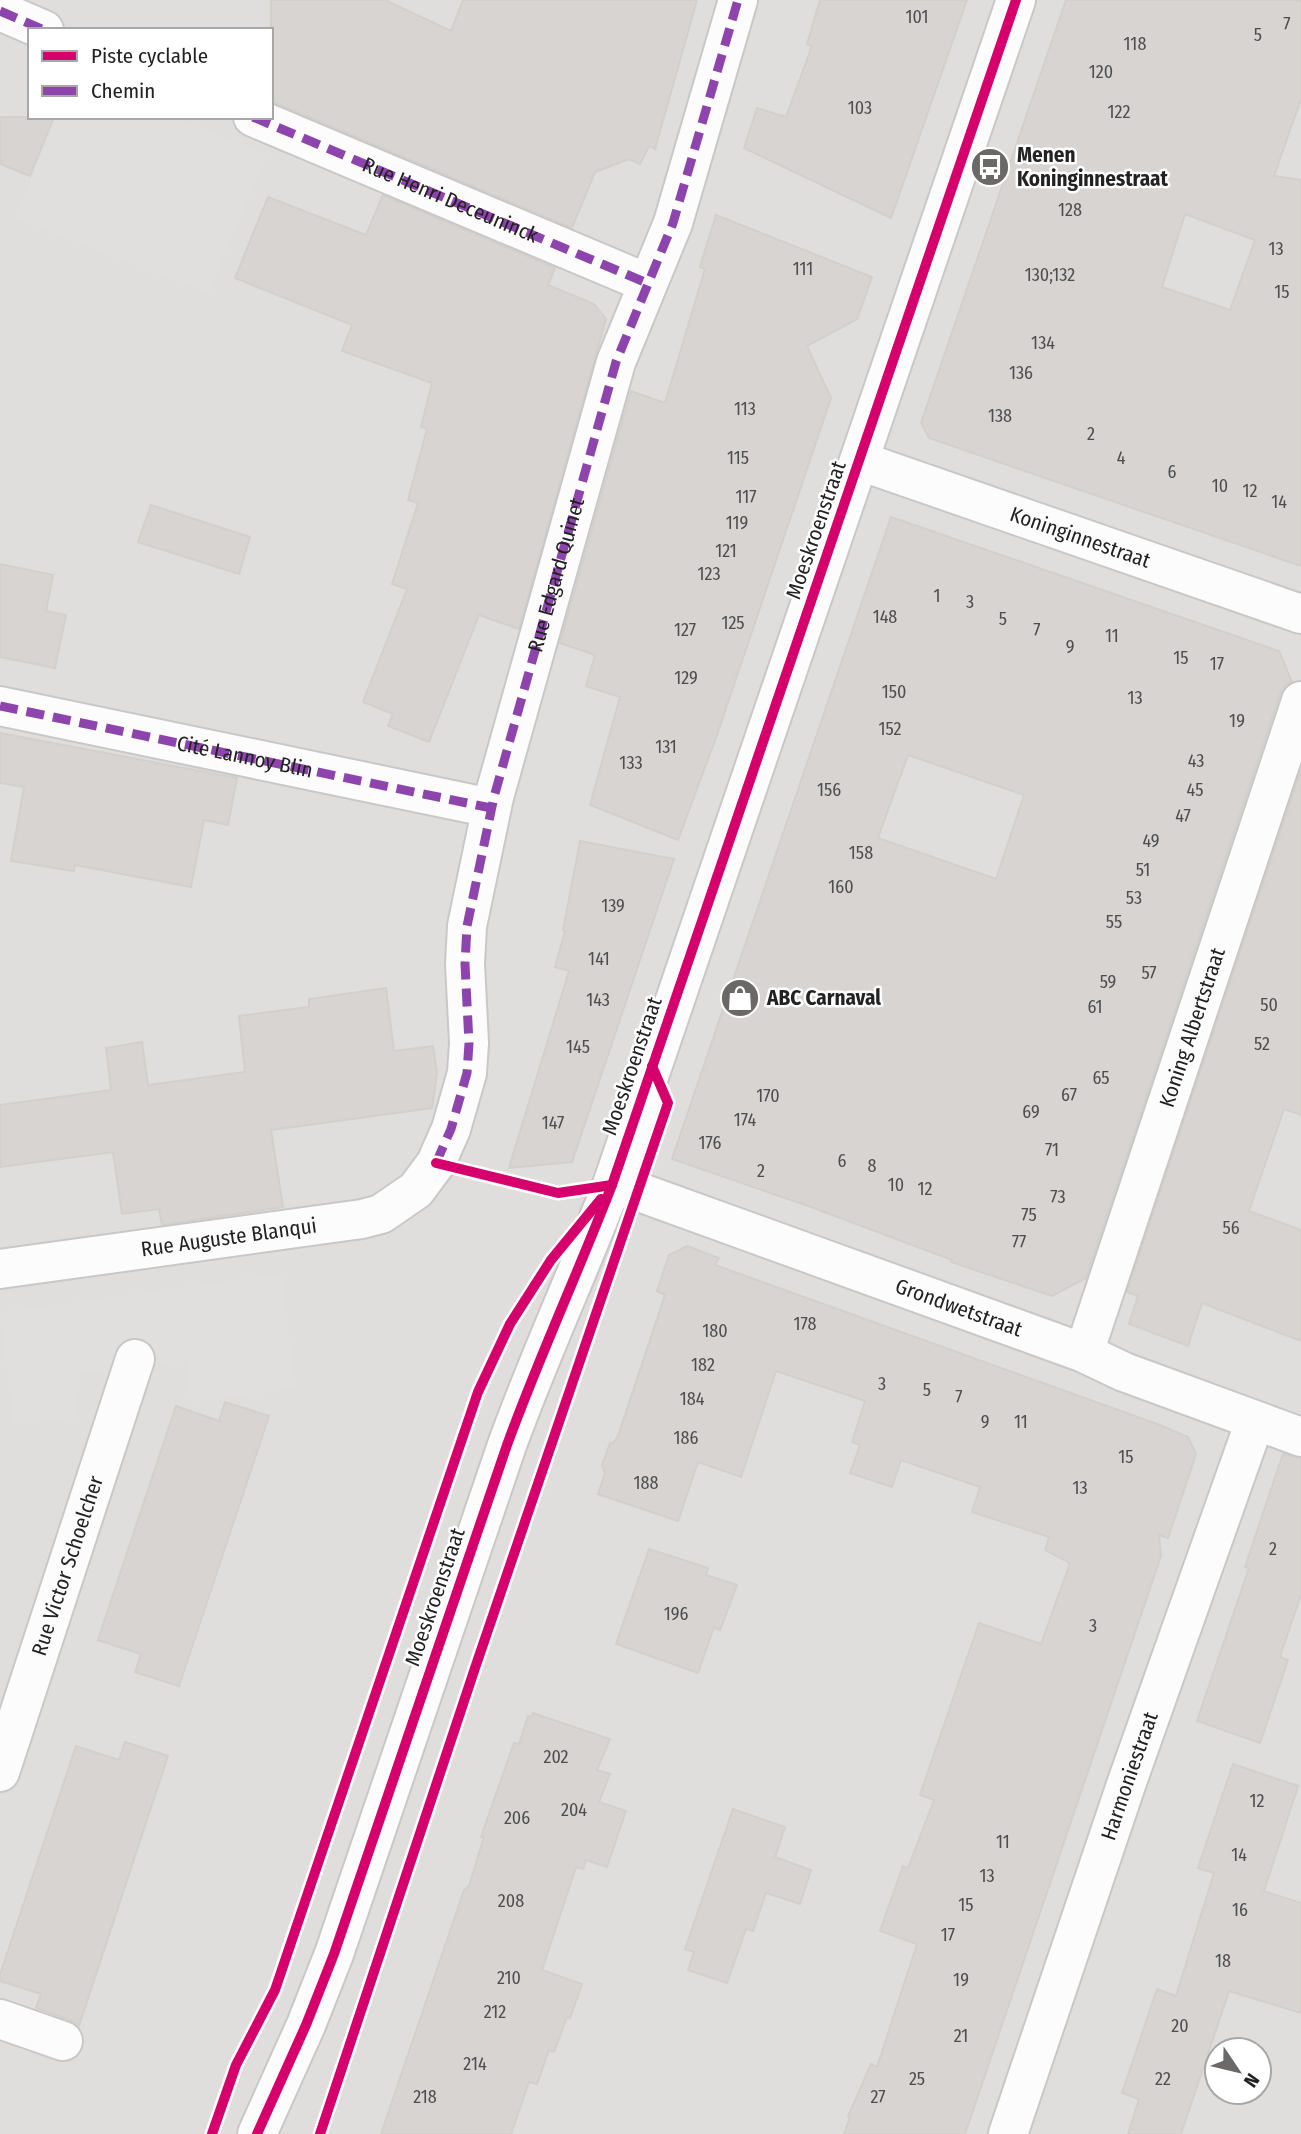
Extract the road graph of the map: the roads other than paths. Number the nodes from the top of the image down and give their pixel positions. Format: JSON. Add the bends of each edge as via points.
{"nodes":[{"id":1,"x":738,"y":0,"type":"edge"},
{"id":2,"x":1016,"y":0,"type":"edge"},
{"id":3,"x":0,"y":11,"type":"edge"},
{"id":4,"x":39,"y":28,"type":"edge"},
{"id":5,"x":258,"y":119,"type":"edge"},
{"id":6,"x":647,"y":283,"type":"junction"},
{"id":7,"x":860,"y":461,"type":"junction"},
{"id":8,"x":1301,"y":614,"type":"edge"},
{"id":9,"x":1301,"y":701,"type":"edge"},
{"id":10,"x":0,"y":706,"type":"edge"},
{"id":11,"x":491,"y":808,"type":"junction"},
{"id":12,"x":436,"y":1163,"type":"joint"},
{"id":13,"x":611,"y":1185,"type":"junction"},
{"id":14,"x":0,"y":1269,"type":"edge"},
{"id":15,"x":1084,"y":1353,"type":"junction"},
{"id":16,"x":135,"y":1359,"type":"dead end"},
{"id":17,"x":1255,"y":1421,"type":"junction"},
{"id":18,"x":1301,"y":1437,"type":"edge"},
{"id":19,"x":0,"y":1772,"type":"edge"},
{"id":20,"x":0,"y":2019,"type":"edge"},
{"id":21,"x":63,"y":2041,"type":"dead end"},
{"id":22,"x":257,"y":2134,"type":"edge"},
{"id":23,"x":1008,"y":2134,"type":"edge"}],
"edges":[{"from":1,"to":6,"type":"street","name":"Rue Edgard Quinet","via":[[673,223]]},
{"from":2,"to":7,"type":"street","name":"Moeskroenstraat"},
{"from":3,"to":4,"type":"street"},
{"from":5,"to":6,"type":"street","name":"Rue Henri Deceuninck"},
{"from":6,"to":11,"type":"street","name":"Rue Edgard Quinet","via":[[616,362]]},
{"from":7,"to":8,"type":"street","name":"Koninginnestraat"},
{"from":7,"to":13,"type":"street","name":"Moeskroenstraat"},
{"from":9,"to":15,"type":"street","name":"Koning Albertstraat"},
{"from":10,"to":11,"type":"street","name":"Cité Lannoy Blin"},
{"from":11,"to":12,"type":"street","name":"Rue Edgard Quinet","via":[[467,926],[467,1073]]},
{"from":12,"to":14,"type":"street","name":"Rue Auguste Blanqui","via":[[399,1204],[362,1219]]},
{"from":13,"to":15,"type":"street","name":"Grondwetstraat"},
{"from":13,"to":22,"type":"street","name":"Moeskroenstraat","via":[[507,1445],[330,1966]]},
{"from":15,"to":17,"type":"street","name":"Grondwetstraat"},
{"from":16,"to":19,"type":"street","name":"Rue Victor Schoelcher"},
{"from":17,"to":18,"type":"street","name":"Grondwetstraat"},
{"from":17,"to":23,"type":"street","name":"Harmoniestraat"},
{"from":20,"to":21,"type":"street"}]}
